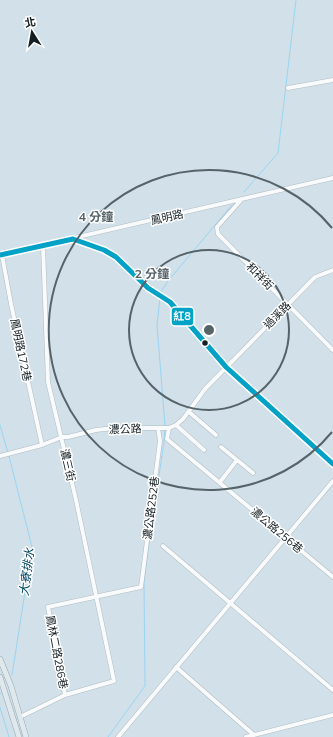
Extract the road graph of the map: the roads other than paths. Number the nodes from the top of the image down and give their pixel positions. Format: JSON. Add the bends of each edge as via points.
{"nodes":[{"id":1,"x":333,"y":80,"type":"edge"},
{"id":2,"x":288,"y":88,"type":"dead end"},
{"id":3,"x":333,"y":178,"type":"edge"},
{"id":4,"x":242,"y":199,"type":"junction"},
{"id":5,"x":73,"y":239,"type":"junction"},
{"id":6,"x":43,"y":246,"type":"junction"},
{"id":7,"x":1,"y":255,"type":"edge"},
{"id":8,"x":333,"y":270,"type":"edge"},
{"id":9,"x":288,"y":304,"type":"junction"},
{"id":10,"x":333,"y":350,"type":"edge"},
{"id":11,"x":226,"y":367,"type":"junction"},
{"id":12,"x":189,"y":412,"type":"junction"},
{"id":13,"x":176,"y":425,"type":"junction"},
{"id":14,"x":164,"y":428,"type":"junction"},
{"id":15,"x":216,"y":436,"type":"dead end"},
{"id":16,"x":62,"y":437,"type":"junction"},
{"id":17,"x":42,"y":445,"type":"junction"},
{"id":18,"x":220,"y":447,"type":"dead end"},
{"id":19,"x":204,"y":450,"type":"dead end"},
{"id":20,"x":2,"y":456,"type":"edge"},
{"id":21,"x":237,"y":460,"type":"junction"},
{"id":22,"x":333,"y":464,"type":"edge"},
{"id":23,"x":253,"y":473,"type":"dead end"},
{"id":24,"x":333,"y":481,"type":"edge"},
{"id":25,"x":220,"y":482,"type":"junction"},
{"id":26,"x":286,"y":537,"type":"junction"},
{"id":27,"x":163,"y":546,"type":"dead end"},
{"id":28,"x":333,"y":577,"type":"edge"},
{"id":29,"x":97,"y":596,"type":"junction"},
{"id":30,"x":230,"y":602,"type":"junction"},
{"id":31,"x":0,"y":659,"type":"edge"},
{"id":32,"x":176,"y":666,"type":"junction"},
{"id":33,"x":0,"y":676,"type":"edge"},
{"id":34,"x":333,"y":690,"type":"edge"},
{"id":35,"x":65,"y":695,"type":"junction"},
{"id":36,"x":332,"y":715,"type":"edge"},
{"id":37,"x":20,"y":718,"type":"junction"},
{"id":38,"x":333,"y":721,"type":"edge"},
{"id":39,"x":254,"y":735,"type":"junction"},
{"id":40,"x":19,"y":737,"type":"edge"},
{"id":41,"x":26,"y":737,"type":"edge"},
{"id":42,"x":118,"y":737,"type":"edge"},
{"id":43,"x":247,"y":737,"type":"edge"}],
"edges":[{"from":1,"to":2,"type":"street"},
{"from":3,"to":4,"type":"street","name":"鳳明路"},
{"from":4,"to":5,"type":"street","name":"鳳明路"},
{"from":4,"to":9,"type":"street","name":"和祥街","via":[[217,227],[217,231]]},
{"from":5,"to":6,"type":"street","name":"鳳明路"},
{"from":5,"to":11,"type":"street","via":[[116,257],[143,284],[170,302]]},
{"from":6,"to":7,"type":"street","name":"鳳明路"},
{"from":6,"to":16,"type":"street","name":"濃三街","via":[[48,382]]},
{"from":7,"to":17,"type":"street","name":"鳳明路172巷"},
{"from":8,"to":9,"type":"street","name":"過溪路","via":[[315,278]]},
{"from":9,"to":10,"type":"street","name":"和祥街"},
{"from":9,"to":11,"type":"street","name":"過溪路"},
{"from":11,"to":12,"type":"street","name":"濃公路","via":[[205,388]]},
{"from":11,"to":22,"type":"street"},
{"from":12,"to":13,"type":"street","name":"濃公路"},
{"from":12,"to":15,"type":"street"},
{"from":13,"to":14,"type":"street","name":"濃公路"},
{"from":13,"to":19,"type":"street"},
{"from":14,"to":16,"type":"street","name":"濃公路","via":[[106,429]]},
{"from":14,"to":25,"type":"street","name":"濃公路256巷","via":[[167,439]]},
{"from":14,"to":29,"type":"street","name":"濃公路252巷","via":[[160,441],[141,587]]},
{"from":16,"to":17,"type":"street","name":"濃公路"},
{"from":16,"to":29,"type":"street","name":"濃三街"},
{"from":17,"to":20,"type":"street","name":"濃公路"},
{"from":18,"to":21,"type":"street"},
{"from":21,"to":23,"type":"street"},
{"from":21,"to":25,"type":"street"},
{"from":24,"to":26,"type":"street"},
{"from":25,"to":26,"type":"street","name":"濃公路256巷"},
{"from":26,"to":28,"type":"street","name":"濃公路256巷"},
{"from":26,"to":30,"type":"street"},
{"from":27,"to":30,"type":"street"},
{"from":29,"to":35,"type":"street","name":"濃三街","via":[[114,681]]},
{"from":29,"to":35,"type":"street","name":"鳳林二路286巷","via":[[48,607]]},
{"from":30,"to":32,"type":"street"},
{"from":30,"to":34,"type":"street"},
{"from":31,"to":37,"type":"main road"},
{"from":32,"to":39,"type":"street"},
{"from":32,"to":42,"type":"street"},
{"from":33,"to":40,"type":"main road"},
{"from":35,"to":37,"type":"street","name":"鳳林二路286巷"},
{"from":36,"to":38,"type":"street"},
{"from":36,"to":39,"type":"street"},
{"from":37,"to":41,"type":"main road"},
{"from":39,"to":43,"type":"street"}]}
